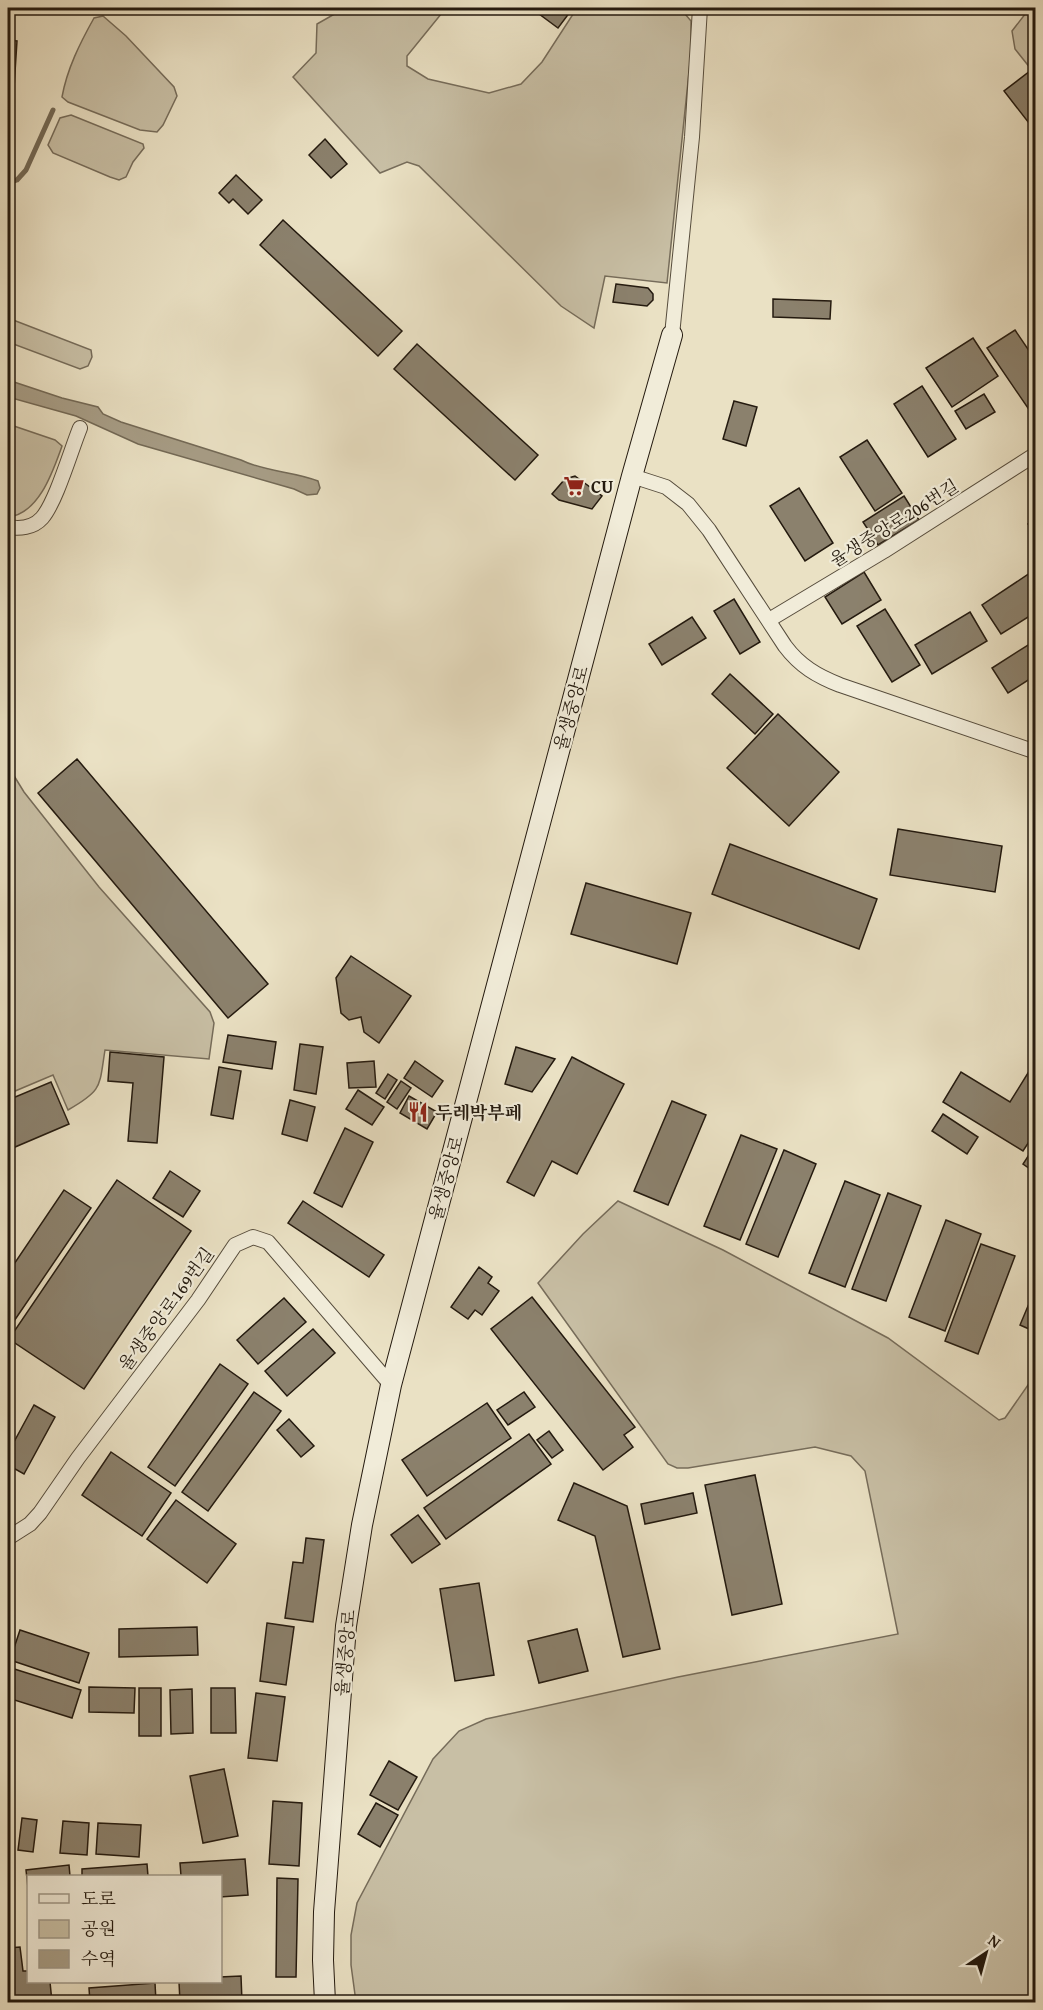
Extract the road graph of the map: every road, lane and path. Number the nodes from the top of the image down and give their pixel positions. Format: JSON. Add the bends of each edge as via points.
{"nodes":[{"id":1,"x":696,"y":9,"type":"edge"},
{"id":2,"x":672,"y":335,"type":"joint"},
{"id":3,"x":80,"y":428,"type":"dead end"},
{"id":4,"x":1035,"y":454,"type":"edge"},
{"id":5,"x":632,"y":476,"type":"junction"},
{"id":6,"x":8,"y":527,"type":"edge"},
{"id":7,"x":769,"y":620,"type":"junction"},
{"id":8,"x":1035,"y":754,"type":"edge"},
{"id":9,"x":391,"y":1385,"type":"junction"},
{"id":10,"x":8,"y":1538,"type":"edge"},
{"id":11,"x":325,"y":2002,"type":"edge"}],
"edges":[{"from":1,"to":2,"type":"street","via":[[692,137]]},
{"from":2,"to":5,"type":"street","name":"율생중앙로"},
{"from":3,"to":6,"type":"street","via":[[41,520],[22,529]]},
{"from":4,"to":7,"type":"street","name":"율생중앙로206번길"},
{"from":5,"to":7,"type":"street","via":[[666,487],[688,504]]},
{"from":5,"to":9,"type":"street","name":"율생중앙로"},
{"from":7,"to":8,"type":"street","via":[[794,658],[822,677]]},
{"from":9,"to":10,"type":"street","name":"율생중앙로169번길","via":[[268,1242],[253,1237],[235,1245],[40,1513]]},
{"from":9,"to":11,"type":"street","name":"율생중앙로","via":[[346,1626],[324,1912]]}]}
